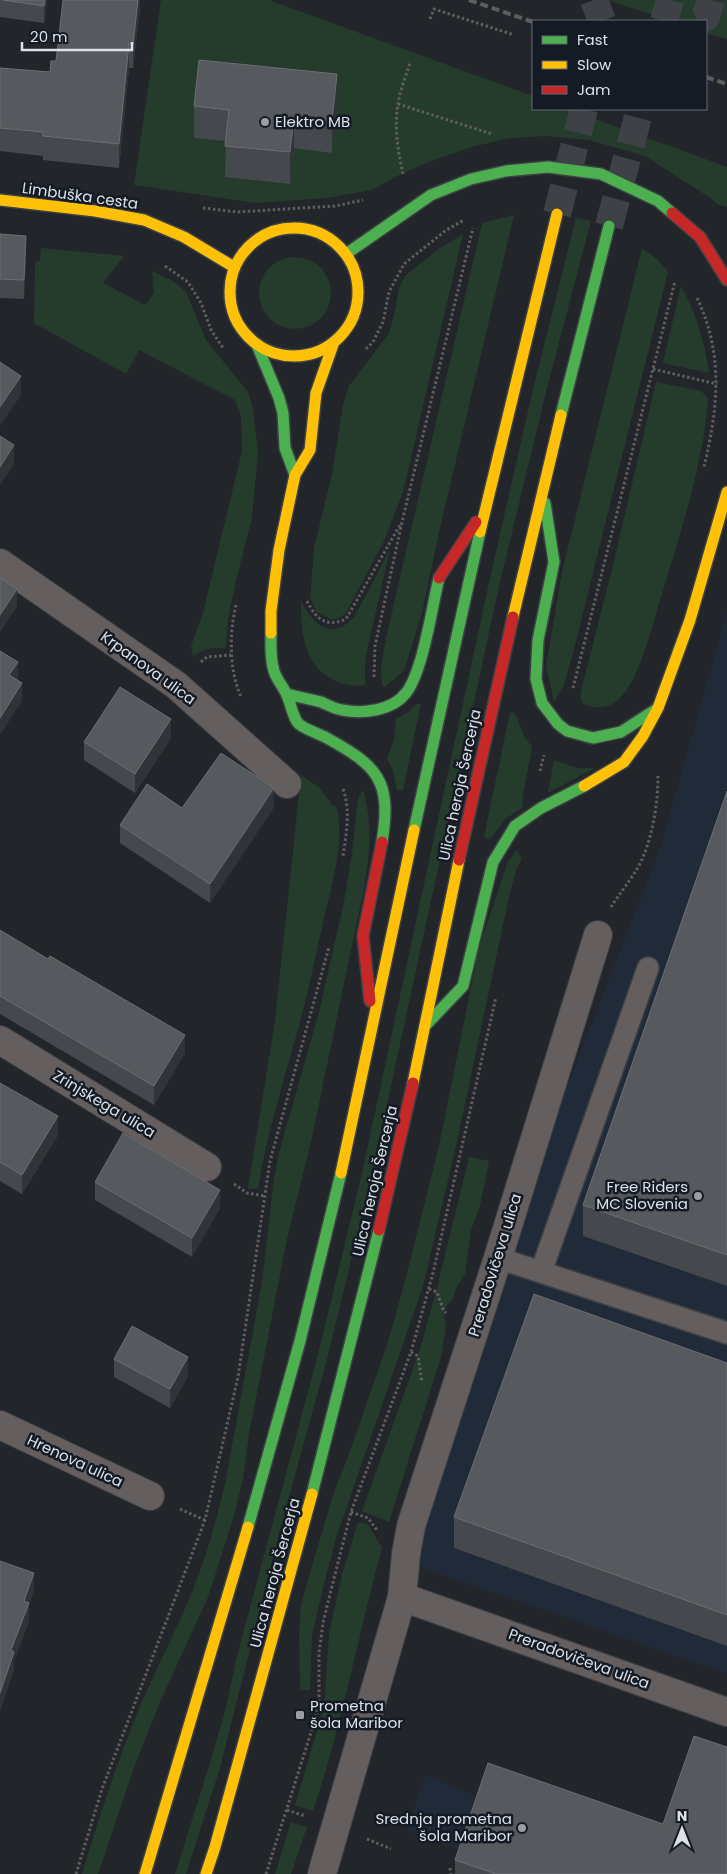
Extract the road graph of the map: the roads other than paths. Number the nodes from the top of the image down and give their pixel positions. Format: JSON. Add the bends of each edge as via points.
{"nodes":[{"id":1,"x":0,"y":200,"type":"edge"},
{"id":2,"x":556,"y":214,"type":"tunnel mouth"},
{"id":3,"x":609,"y":226,"type":"tunnel mouth"},
{"id":4,"x":346,"y":254,"type":"junction"},
{"id":5,"x":234,"y":267,"type":"junction"},
{"id":6,"x":727,"y":280,"type":"edge"},
{"id":7,"x":334,"y":342,"type":"junction"},
{"id":8,"x":257,"y":345,"type":"junction"},
{"id":9,"x":295,"y":475,"type":"junction"},
{"id":10,"x":543,"y":487,"type":"junction"},
{"id":11,"x":727,"y":492,"type":"edge"},
{"id":12,"x":485,"y":508,"type":"junction"},
{"id":13,"x":0,"y":563,"type":"edge"},
{"id":14,"x":288,"y":694,"type":"junction"},
{"id":15,"x":658,"y":708,"type":"junction"},
{"id":16,"x":287,"y":784,"type":"dead end"},
{"id":17,"x":598,"y":935,"type":"road end"},
{"id":18,"x":648,"y":968,"type":"dead end"},
{"id":19,"x":425,"y":1026,"type":"junction"},
{"id":20,"x":373,"y":1027,"type":"junction"},
{"id":21,"x":0,"y":1040,"type":"edge"},
{"id":22,"x":207,"y":1167,"type":"dead end"},
{"id":23,"x":498,"y":1258,"type":"junction"},
{"id":24,"x":541,"y":1272,"type":"junction"},
{"id":25,"x":727,"y":1333,"type":"edge"},
{"id":26,"x":0,"y":1425,"type":"edge"},
{"id":27,"x":150,"y":1496,"type":"dead end"},
{"id":28,"x":402,"y":1597,"type":"junction"},
{"id":29,"x":727,"y":1712,"type":"edge"},
{"id":30,"x":145,"y":1874,"type":"edge"},
{"id":31,"x":206,"y":1874,"type":"edge"},
{"id":32,"x":322,"y":1874,"type":"edge"}],
"edges":[{"from":1,"to":5,"type":"main road","name":"Limbuška cesta","via":[[96,210],[144,220],[184,237]]},
{"from":2,"to":12,"type":"main road"},
{"from":3,"to":10,"type":"main road","name":"Ulica heroja Šercerja"},
{"from":4,"to":5,"type":"main road","via":[[323,234],[294,227],[264,234],[241,254]]},
{"from":4,"to":6,"type":"main road","via":[[431,195],[472,179],[548,166],[601,174],[658,201],[700,237]]},
{"from":4,"to":7,"type":"main road","via":[[355,272],[359,291],[352,319]]},
{"from":5,"to":8,"type":"main road","via":[[229,289],[232,310],[241,330]]},
{"from":7,"to":8,"type":"main road","via":[[317,352],[298,356],[276,354]]},
{"from":7,"to":9,"type":"main road","via":[[316,393],[310,450]]},
{"from":8,"to":9,"type":"main road","via":[[280,398],[285,448]]},
{"from":9,"to":14,"type":"main road","via":[[275,578],[270,632],[274,671]]},
{"from":10,"to":15,"type":"main road","via":[[554,562],[538,640],[536,679],[542,703],[567,731],[593,738],[621,732]]},
{"from":10,"to":19,"type":"main road","name":"Ulica heroja Šercerja","via":[[470,808]]},
{"from":11,"to":15,"type":"main road","via":[[690,620]]},
{"from":12,"to":14,"type":"main road","via":[[440,577],[424,648],[406,693],[396,701],[363,712],[340,710]]},
{"from":12,"to":20,"type":"main road"},
{"from":13,"to":16,"type":"street","name":"Krpanova ulica","via":[[176,685]]},
{"from":14,"to":20,"type":"main road","via":[[298,723],[341,746],[376,774],[381,784],[385,814],[363,937]]},
{"from":15,"to":19,"type":"main road","via":[[624,762],[540,808],[515,826],[493,862],[464,986]]},
{"from":17,"to":23,"type":"street","name":"Preradovičeva ulica"},
{"from":18,"to":24,"type":"lane"},
{"from":19,"to":31,"type":"main road","name":"Ulica heroja Šercerja","via":[[330,1428]]},
{"from":20,"to":30,"type":"main road","via":[[345,1161],[284,1401]]},
{"from":21,"to":22,"type":"street","name":"Zrinjskega ulica"},
{"from":23,"to":24,"type":"lane"},
{"from":23,"to":28,"type":"street","name":"Preradovičeva ulica","via":[[411,1526]]},
{"from":24,"to":25,"type":"lane"},
{"from":26,"to":27,"type":"street","name":"Hrenova ulica"},
{"from":28,"to":29,"type":"street","name":"Preradovičeva ulica"},
{"from":28,"to":32,"type":"street","name":"Preradovičeva ulica"}]}
